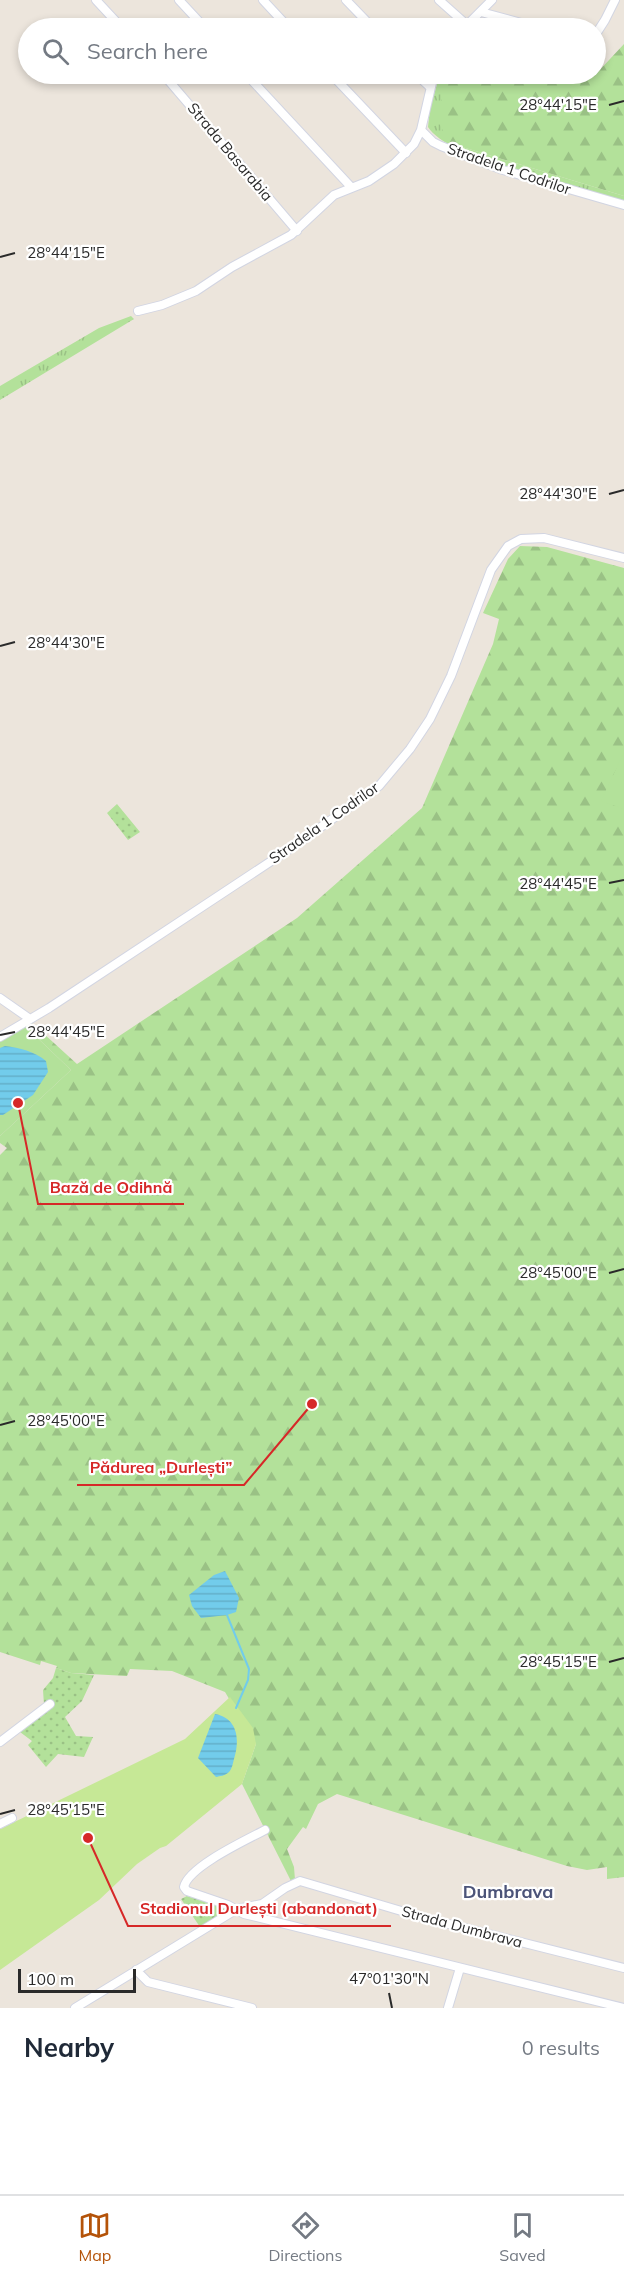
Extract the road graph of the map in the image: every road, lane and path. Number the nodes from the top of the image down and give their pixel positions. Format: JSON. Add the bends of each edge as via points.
{"nodes":[{"id":1,"x":96,"y":0,"type":"edge"},
{"id":2,"x":179,"y":0,"type":"edge"},
{"id":3,"x":263,"y":0,"type":"edge"},
{"id":4,"x":346,"y":0,"type":"edge"},
{"id":5,"x":439,"y":0,"type":"edge"},
{"id":6,"x":492,"y":0,"type":"edge"},
{"id":7,"x":615,"y":0,"type":"edge"},
{"id":8,"x":481,"y":12,"type":"junction"},
{"id":9,"x":113,"y":18,"type":"edge"},
{"id":10,"x":196,"y":18,"type":"edge"},
{"id":11,"x":280,"y":18,"type":"edge"},
{"id":12,"x":363,"y":18,"type":"edge"},
{"id":13,"x":457,"y":18,"type":"edge"},
{"id":14,"x":475,"y":18,"type":"edge"},
{"id":15,"x":503,"y":18,"type":"edge"},
{"id":16,"x":606,"y":20,"type":"edge"},
{"id":17,"x":172,"y":84,"type":"edge"},
{"id":18,"x":255,"y":84,"type":"edge"},
{"id":19,"x":340,"y":84,"type":"edge"},
{"id":20,"x":426,"y":84,"type":"edge"},
{"id":21,"x":430,"y":84,"type":"edge"},
{"id":22,"x":429,"y":87,"type":"junction"},
{"id":23,"x":421,"y":130,"type":"junction"},
{"id":24,"x":406,"y":153,"type":"junction"},
{"id":25,"x":351,"y":187,"type":"junction"},
{"id":26,"x":624,"y":206,"type":"edge"},
{"id":27,"x":297,"y":231,"type":"junction"},
{"id":28,"x":138,"y":311,"type":"dead end"},
{"id":29,"x":624,"y":558,"type":"edge"},
{"id":30,"x":0,"y":998,"type":"edge"},
{"id":31,"x":30,"y":1019,"type":"junction"},
{"id":32,"x":0,"y":1037,"type":"edge"},
{"id":33,"x":50,"y":1704,"type":"dead end"},
{"id":34,"x":0,"y":1742,"type":"edge"},
{"id":35,"x":12,"y":1818,"type":"dead end"},
{"id":36,"x":0,"y":1824,"type":"edge"},
{"id":37,"x":265,"y":1830,"type":"dead end"},
{"id":38,"x":237,"y":1909,"type":"junction"},
{"id":39,"x":460,"y":1968,"type":"junction"},
{"id":40,"x":624,"y":1968,"type":"edge"},
{"id":41,"x":136,"y":1970,"type":"junction"},
{"id":42,"x":75,"y":2008,"type":"edge"},
{"id":43,"x":252,"y":2008,"type":"edge"},
{"id":44,"x":448,"y":2008,"type":"edge"},
{"id":45,"x":624,"y":2008,"type":"edge"}],
"edges":[{"from":1,"to":9,"type":"street"},
{"from":2,"to":10,"type":"street"},
{"from":3,"to":11,"type":"street"},
{"from":4,"to":12,"type":"street"},
{"from":5,"to":13,"type":"street"},
{"from":6,"to":8,"type":"street"},
{"from":7,"to":16,"type":"street"},
{"from":8,"to":14,"type":"street"},
{"from":8,"to":15,"type":"street"},
{"from":17,"to":27,"type":"street","name":"Strada Basarabia"},
{"from":18,"to":25,"type":"street"},
{"from":19,"to":24,"type":"street"},
{"from":20,"to":22,"type":"street"},
{"from":21,"to":22,"type":"street"},
{"from":22,"to":23,"type":"street"},
{"from":23,"to":24,"type":"street"},
{"from":23,"to":26,"type":"street","name":"Stradela 1 Codrilor","via":[[441,146],[503,170]]},
{"from":24,"to":25,"type":"street","via":[[377,177]]},
{"from":25,"to":27,"type":"street","via":[[327,200]]},
{"from":27,"to":28,"type":"street","via":[[196,291]]},
{"from":29,"to":31,"type":"street","name":"Stradela 1 Codrilor","via":[[544,538],[514,542],[491,570],[452,676],[430,719],[387,778],[294,846]]},
{"from":30,"to":31,"type":"street"},
{"from":31,"to":32,"type":"street","name":"Stradela 1 Codrilor"},
{"from":33,"to":34,"type":"street"},
{"from":35,"to":36,"type":"street"},
{"from":37,"to":38,"type":"street","via":[[205,1864],[184,1883],[187,1891]]},
{"from":38,"to":39,"type":"street","via":[[244,1914]]},
{"from":38,"to":40,"type":"street","name":"Strada Dumbrava","via":[[262,1904],[295,1883],[306,1882],[425,1918]]},
{"from":38,"to":41,"type":"street","name":"Strada Dumbrava"},
{"from":39,"to":44,"type":"street"},
{"from":39,"to":45,"type":"street"},
{"from":41,"to":42,"type":"street","name":"Strada Dumbrava"},
{"from":41,"to":43,"type":"street","via":[[148,1982]]}]}
